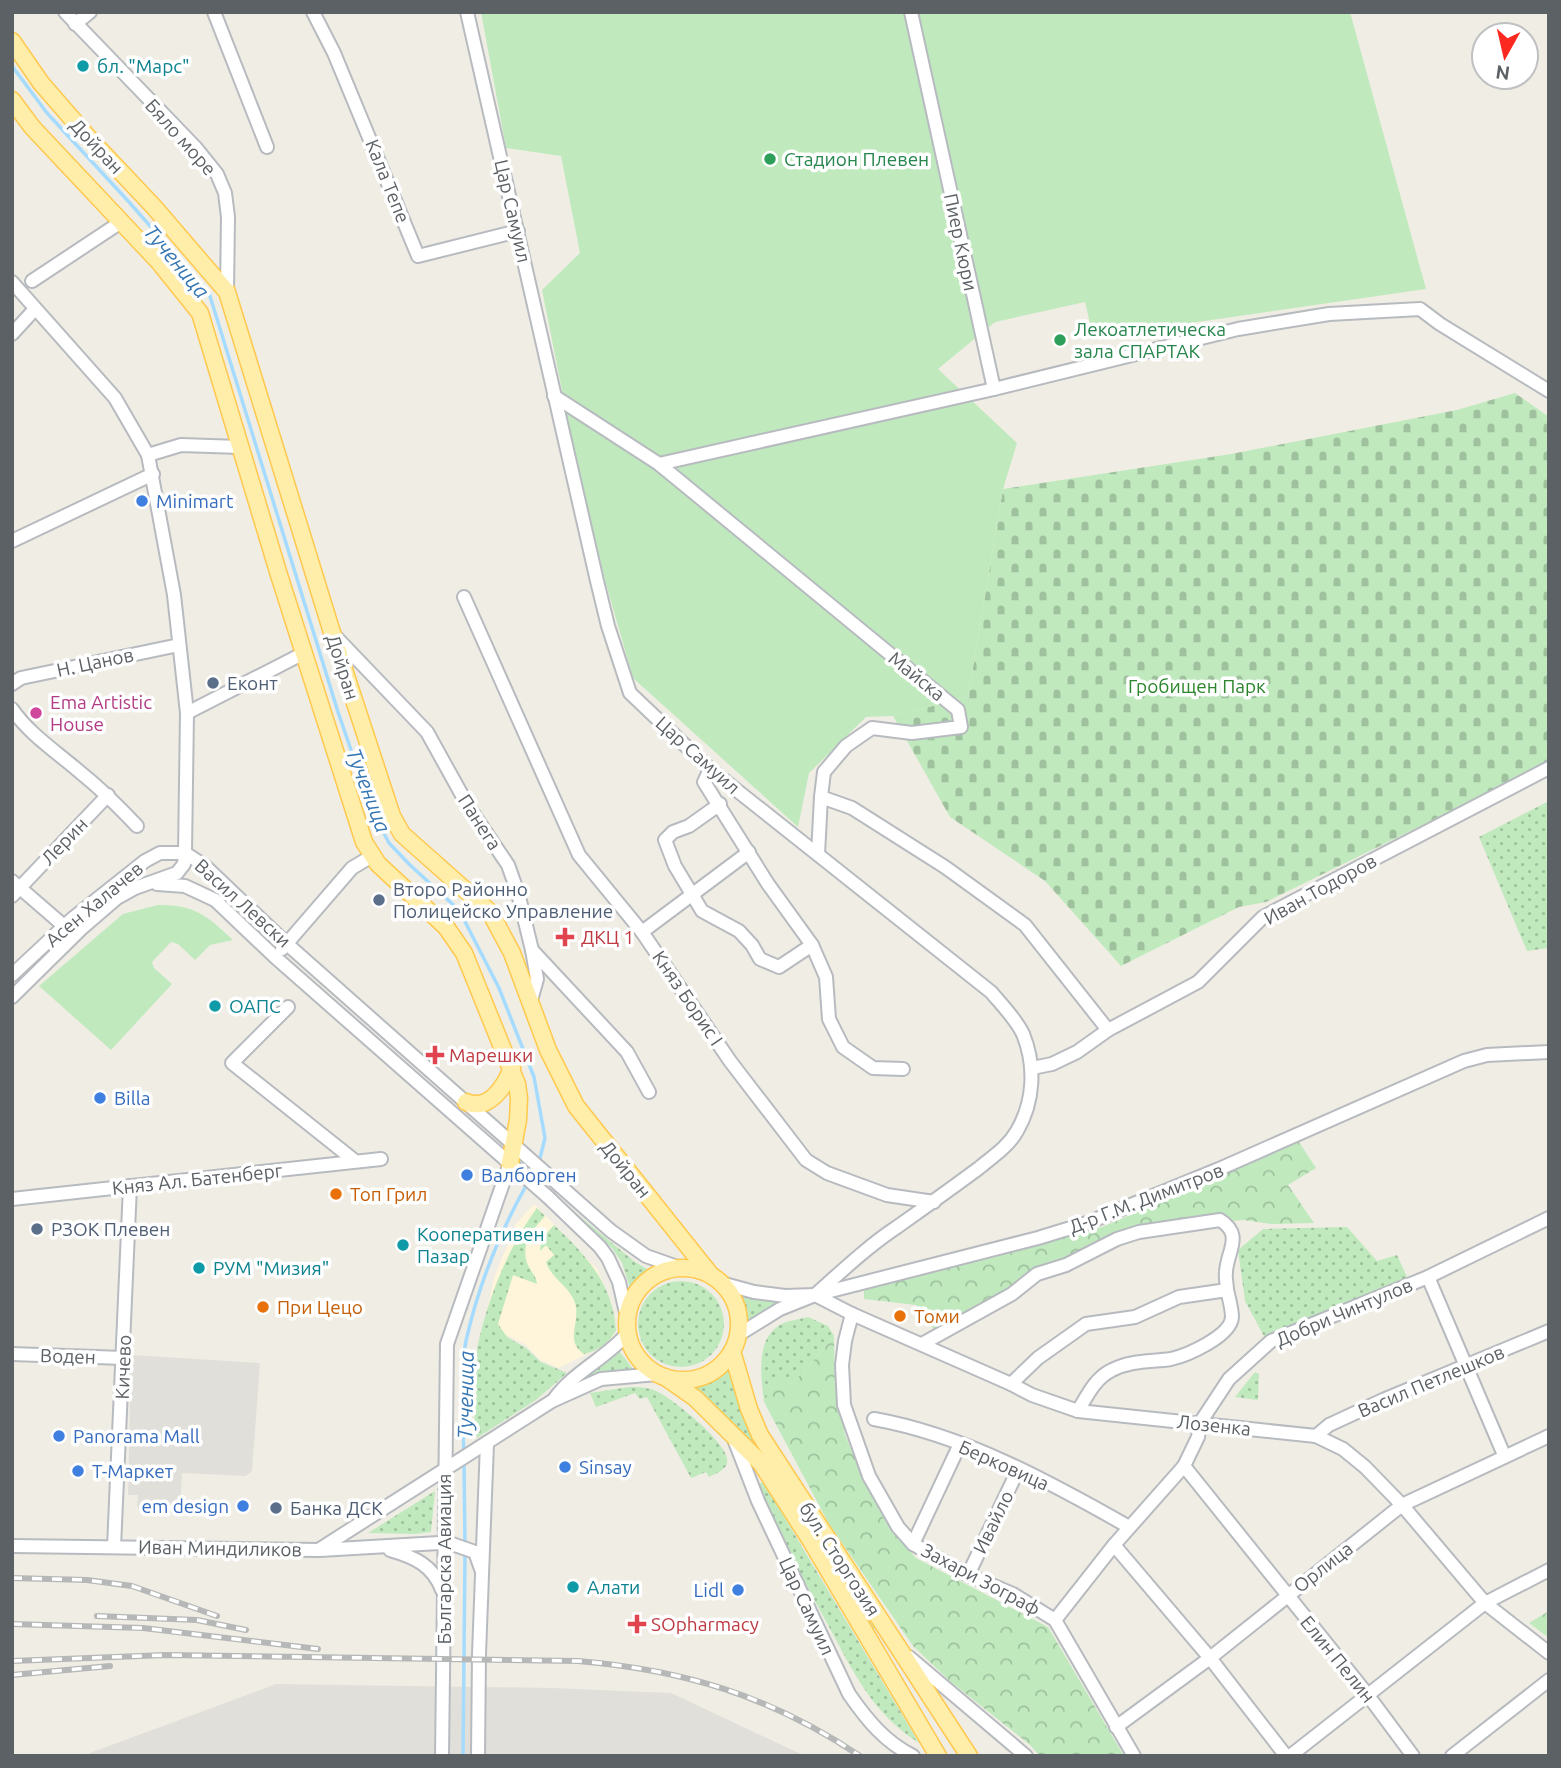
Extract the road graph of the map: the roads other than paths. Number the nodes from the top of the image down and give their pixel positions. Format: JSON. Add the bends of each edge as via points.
{"nodes":[{"id":1,"x":65,"y":12,"type":"edge"},
{"id":2,"x":90,"y":12,"type":"edge"},
{"id":3,"x":214,"y":12,"type":"edge"},
{"id":4,"x":313,"y":12,"type":"edge"},
{"id":5,"x":467,"y":12,"type":"edge"},
{"id":6,"x":911,"y":12,"type":"edge"},
{"id":7,"x":75,"y":24,"type":"junction"},
{"id":8,"x":12,"y":41,"type":"edge"},
{"id":9,"x":12,"y":100,"type":"edge"},
{"id":10,"x":267,"y":148,"type":"dead end"},
{"id":11,"x":121,"y":222,"type":"junction"},
{"id":12,"x":518,"y":231,"type":"junction"},
{"id":13,"x":32,"y":281,"type":"dead end"},
{"id":14,"x":12,"y":282,"type":"edge"},
{"id":15,"x":228,"y":292,"type":"junction"},
{"id":16,"x":36,"y":309,"type":"junction"},
{"id":17,"x":12,"y":334,"type":"edge"},
{"id":18,"x":994,"y":389,"type":"junction"},
{"id":19,"x":1549,"y":391,"type":"edge"},
{"id":20,"x":554,"y":396,"type":"junction"},
{"id":21,"x":240,"y":447,"type":"junction"},
{"id":22,"x":148,"y":455,"type":"junction"},
{"id":23,"x":659,"y":464,"type":"junction"},
{"id":24,"x":153,"y":474,"type":"junction"},
{"id":25,"x":12,"y":541,"type":"edge"},
{"id":26,"x":464,"y":597,"type":"dead end"},
{"id":27,"x":332,"y":633,"type":"junction"},
{"id":28,"x":179,"y":645,"type":"junction"},
{"id":29,"x":304,"y":653,"type":"junction"},
{"id":30,"x":12,"y":684,"type":"edge"},
{"id":31,"x":12,"y":709,"type":"edge"},
{"id":32,"x":187,"y":713,"type":"junction"},
{"id":33,"x":1549,"y":768,"type":"edge"},
{"id":34,"x":710,"y":769,"type":"junction"},
{"id":35,"x":108,"y":795,"type":"junction"},
{"id":36,"x":821,"y":797,"type":"junction"},
{"id":37,"x":720,"y":804,"type":"junction"},
{"id":38,"x":137,"y":826,"type":"dead end"},
{"id":39,"x":749,"y":852,"type":"junction"},
{"id":40,"x":186,"y":853,"type":"junction"},
{"id":41,"x":818,"y":854,"type":"junction"},
{"id":42,"x":372,"y":856,"type":"junction"},
{"id":43,"x":143,"y":886,"type":"junction"},
{"id":44,"x":15,"y":888,"type":"edge"},
{"id":45,"x":694,"y":894,"type":"junction"},
{"id":46,"x":65,"y":926,"type":"junction"},
{"id":47,"x":642,"y":932,"type":"junction"},
{"id":48,"x":287,"y":944,"type":"junction"},
{"id":49,"x":812,"y":946,"type":"junction"},
{"id":50,"x":532,"y":950,"type":"junction"},
{"id":51,"x":275,"y":957,"type":"junction"},
{"id":52,"x":12,"y":975,"type":"edge"},
{"id":53,"x":12,"y":997,"type":"edge"},
{"id":54,"x":530,"y":1004,"type":"junction"},
{"id":55,"x":288,"y":1007,"type":"dead end"},
{"id":56,"x":1108,"y":1030,"type":"junction"},
{"id":57,"x":1549,"y":1052,"type":"edge"},
{"id":58,"x":512,"y":1068,"type":"junction"},
{"id":59,"x":1032,"y":1068,"type":"junction"},
{"id":60,"x":903,"y":1069,"type":"dead end"},
{"id":61,"x":649,"y":1092,"type":"dead end"},
{"id":62,"x":466,"y":1102,"type":"junction"},
{"id":63,"x":514,"y":1146,"type":"junction"},
{"id":64,"x":381,"y":1158,"type":"dead end"},
{"id":65,"x":355,"y":1161,"type":"junction"},
{"id":66,"x":510,"y":1163,"type":"junction"},
{"id":67,"x":131,"y":1186,"type":"junction"},
{"id":68,"x":12,"y":1199,"type":"edge"},
{"id":69,"x":934,"y":1202,"type":"junction"},
{"id":70,"x":1549,"y":1218,"type":"edge"},
{"id":71,"x":680,"y":1268,"type":"junction"},
{"id":72,"x":1428,"y":1277,"type":"junction"},
{"id":73,"x":715,"y":1279,"type":"junction"},
{"id":74,"x":1227,"y":1290,"type":"junction"},
{"id":75,"x":816,"y":1295,"type":"junction"},
{"id":76,"x":852,"y":1314,"type":"junction"},
{"id":77,"x":627,"y":1325,"type":"junction"},
{"id":78,"x":1549,"y":1331,"type":"edge"},
{"id":79,"x":738,"y":1335,"type":"junction"},
{"id":80,"x":922,"y":1344,"type":"junction"},
{"id":81,"x":732,"y":1352,"type":"junction"},
{"id":82,"x":12,"y":1354,"type":"edge"},
{"id":83,"x":123,"y":1358,"type":"junction"},
{"id":84,"x":1465,"y":1366,"type":"junction"},
{"id":85,"x":661,"y":1376,"type":"junction"},
{"id":86,"x":1011,"y":1384,"type":"junction"},
{"id":87,"x":552,"y":1401,"type":"junction"},
{"id":88,"x":1078,"y":1411,"type":"junction"},
{"id":89,"x":873,"y":1419,"type":"dead end"},
{"id":90,"x":1200,"y":1423,"type":"junction"},
{"id":91,"x":733,"y":1434,"type":"junction"},
{"id":92,"x":1316,"y":1436,"type":"junction"},
{"id":93,"x":1549,"y":1436,"type":"edge"},
{"id":94,"x":960,"y":1444,"type":"junction"},
{"id":95,"x":482,"y":1446,"type":"junction"},
{"id":96,"x":1504,"y":1455,"type":"junction"},
{"id":97,"x":1184,"y":1466,"type":"junction"},
{"id":98,"x":448,"y":1468,"type":"junction"},
{"id":99,"x":1018,"y":1470,"type":"junction"},
{"id":100,"x":1402,"y":1505,"type":"junction"},
{"id":101,"x":1129,"y":1527,"type":"junction"},
{"id":102,"x":449,"y":1544,"type":"junction"},
{"id":103,"x":914,"y":1544,"type":"junction"},
{"id":104,"x":1114,"y":1545,"type":"junction"},
{"id":105,"x":12,"y":1546,"type":"edge"},
{"id":106,"x":114,"y":1547,"type":"junction"},
{"id":107,"x":383,"y":1548,"type":"junction"},
{"id":108,"x":320,"y":1549,"type":"junction"},
{"id":109,"x":481,"y":1569,"type":"junction"},
{"id":110,"x":1549,"y":1570,"type":"edge"},
{"id":111,"x":968,"y":1575,"type":"junction"},
{"id":112,"x":1286,"y":1595,"type":"junction"},
{"id":113,"x":1485,"y":1603,"type":"junction"},
{"id":114,"x":445,"y":1605,"type":"junction"},
{"id":115,"x":1055,"y":1619,"type":"junction"},
{"id":116,"x":898,"y":1648,"type":"junction"},
{"id":117,"x":1549,"y":1653,"type":"edge"},
{"id":118,"x":1210,"y":1658,"type":"junction"},
{"id":119,"x":1549,"y":1680,"type":"edge"},
{"id":120,"x":1367,"y":1694,"type":"junction"},
{"id":121,"x":1116,"y":1727,"type":"junction"},
{"id":122,"x":442,"y":1756,"type":"edge"},
{"id":123,"x":478,"y":1756,"type":"edge"},
{"id":124,"x":913,"y":1756,"type":"edge"},
{"id":125,"x":938,"y":1756,"type":"edge"},
{"id":126,"x":969,"y":1756,"type":"edge"},
{"id":127,"x":1026,"y":1756,"type":"edge"},
{"id":128,"x":1133,"y":1756,"type":"edge"},
{"id":129,"x":1288,"y":1756,"type":"edge"},
{"id":130,"x":1413,"y":1756,"type":"edge"},
{"id":131,"x":1452,"y":1756,"type":"edge"}],
"edges":[{"from":1,"to":7,"type":"street","name":"Бяло море"},
{"from":2,"to":7,"type":"street"},
{"from":3,"to":10,"type":"street"},
{"from":4,"to":12,"type":"street","name":"Кала Тепе","via":[[418,256]]},
{"from":5,"to":12,"type":"street","name":"Цар Самуил"},
{"from":6,"to":18,"type":"street","name":"Пиер Кюри"},
{"from":7,"to":15,"type":"street","name":"Бяло море","via":[[217,174],[228,217]]},
{"from":8,"to":15,"type":"main road","name":"Дойран","via":[[86,136]]},
{"from":9,"to":11,"type":"main road","name":"Дойран"},
{"from":11,"to":13,"type":"street"},
{"from":11,"to":21,"type":"main road","name":"Дойран","via":[[200,313]]},
{"from":12,"to":20,"type":"street","name":"Цар Самуил"},
{"from":14,"to":16,"type":"street","name":"Васил Левски"},
{"from":15,"to":27,"type":"main road","name":"Дойран"},
{"from":16,"to":17,"type":"street"},
{"from":16,"to":22,"type":"street","name":"Васил Левски","via":[[115,398]]},
{"from":18,"to":19,"type":"street","via":[[1238,329],[1329,314],[1420,309]]},
{"from":18,"to":23,"type":"street"},
{"from":20,"to":23,"type":"street","name":"Майска"},
{"from":20,"to":34,"type":"street","name":"Цар Самуил","via":[[626,684]]},
{"from":21,"to":22,"type":"street","via":[[181,445]]},
{"from":21,"to":29,"type":"main road","name":"Дойран"},
{"from":22,"to":24,"type":"street","name":"Васил Левски"},
{"from":23,"to":36,"type":"street","name":"Майска","via":[[958,710],[961,727],[912,733],[872,728],[846,746],[824,772]]},
{"from":24,"to":25,"type":"street"},
{"from":24,"to":28,"type":"street","name":"Васил Левски"},
{"from":26,"to":47,"type":"street","name":"Княз Борис I","via":[[579,855]]},
{"from":27,"to":50,"type":"street","name":"Панега","via":[[427,733],[508,865]]},
{"from":27,"to":54,"type":"main road","name":"Дойран","via":[[392,816],[402,834],[490,912],[512,953]]},
{"from":28,"to":30,"type":"street","name":"Н. Цанов","via":[[21,678]]},
{"from":28,"to":32,"type":"street","name":"Васил Левски"},
{"from":29,"to":32,"type":"street"},
{"from":29,"to":42,"type":"main road","name":"Дойран"},
{"from":31,"to":35,"type":"street"},
{"from":32,"to":40,"type":"street","name":"Васил Левски"},
{"from":33,"to":56,"type":"street","name":"Иван Тодоров","via":[[1263,917],[1198,982]]},
{"from":34,"to":37,"type":"street","via":[[704,782]]},
{"from":34,"to":41,"type":"street","name":"Цар Самуил"},
{"from":35,"to":38,"type":"street"},
{"from":35,"to":44,"type":"street","name":"Лерин"},
{"from":36,"to":41,"type":"street"},
{"from":36,"to":56,"type":"street","via":[[852,808],[945,867],[1025,926]]},
{"from":37,"to":39,"type":"street"},
{"from":37,"to":45,"type":"street","via":[[665,840]]},
{"from":39,"to":45,"type":"street"},
{"from":39,"to":49,"type":"street"},
{"from":40,"to":43,"type":"street","name":"Асен Халачев","via":[[177,873]]},
{"from":40,"to":46,"type":"street","name":"Асен Халачев","via":[[160,853],[145,861]]},
{"from":40,"to":48,"type":"street","name":"Васил Левски"},
{"from":41,"to":59,"type":"street","name":"Цар Самуил","via":[[991,992],[1022,1032]]},
{"from":42,"to":48,"type":"street","via":[[352,868]]},
{"from":42,"to":58,"type":"main road","name":"Дойран","via":[[456,939]]},
{"from":43,"to":51,"type":"street","name":"Васил Левски","via":[[173,884],[206,895]]},
{"from":43,"to":53,"type":"street","name":"Асен Халачев","via":[[117,898]]},
{"from":44,"to":46,"type":"street"},
{"from":45,"to":47,"type":"street"},
{"from":45,"to":49,"type":"street","via":[[702,911],[739,931],[760,959],[779,967]]},
{"from":46,"to":52,"type":"street","name":"Асен Халачев"},
{"from":47,"to":69,"type":"street","name":"Княз Борис I","via":[[730,1061],[806,1160],[827,1173],[887,1195]]},
{"from":48,"to":51,"type":"street"},
{"from":48,"to":62,"type":"street","name":"Васил Левски"},
{"from":49,"to":60,"type":"street","via":[[826,977],[829,1019],[843,1047],[873,1068]]},
{"from":50,"to":54,"type":"street","via":[[537,979]]},
{"from":50,"to":61,"type":"street","name":"Панега","via":[[627,1052]]},
{"from":51,"to":66,"type":"street","name":"Васил Левски"},
{"from":54,"to":73,"type":"main road","name":"Дойран","via":[[576,1106]]},
{"from":55,"to":65,"type":"street","via":[[232,1063]]},
{"from":56,"to":59,"type":"street","name":"Иван Тодоров","via":[[1077,1052]]},
{"from":57,"to":75,"type":"street","name":"Д-р Г.М. Димитров","via":[[1464,1061],[1087,1223]]},
{"from":58,"to":62,"type":"main road","via":[[493,1097],[477,1105]]},
{"from":58,"to":63,"type":"main road","name":"Дойран","via":[[519,1098]]},
{"from":59,"to":69,"type":"street","name":"Цар Самуил","via":[[1028,1107],[1016,1133],[999,1153]]},
{"from":62,"to":63,"type":"street","name":"Васил Левски"},
{"from":63,"to":66,"type":"main road","name":"Дойран"},
{"from":63,"to":71,"type":"street","name":"Васил Левски","via":[[632,1248]]},
{"from":64,"to":65,"type":"street","name":"Княз Ал. Батенберг"},
{"from":65,"to":67,"type":"street","name":"Княз Ал. Батенберг"},
{"from":66,"to":77,"type":"street","name":"Васил Левски","via":[[608,1258],[619,1282]]},
{"from":66,"to":98,"type":"street","name":"Българска Авиация","via":[[449,1333]]},
{"from":67,"to":68,"type":"street","name":"Княз Ал. Батенберг"},
{"from":67,"to":83,"type":"street","name":"Кичево"},
{"from":69,"to":75,"type":"street","name":"Цар Самуил","via":[[866,1249]]},
{"from":70,"to":72,"type":"street","name":"Добри Чинтулов"},
{"from":71,"to":73,"type":"main road","via":[[696,1269]]},
{"from":71,"to":77,"type":"main road","via":[[665,1270],[645,1283],[631,1302]]},
{"from":72,"to":84,"type":"street"},
{"from":72,"to":90,"type":"street","name":"Добри Чинтулов","via":[[1271,1341],[1229,1379]]},
{"from":73,"to":75,"type":"street","via":[[764,1293]]},
{"from":73,"to":79,"type":"main road","via":[[737,1307]]},
{"from":74,"to":80,"type":"street","via":[[1234,1238],[1227,1224],[1220,1220],[1139,1233],[1037,1274],[1012,1294]]},
{"from":74,"to":86,"type":"street","via":[[1179,1297],[1135,1317],[1086,1324]]},
{"from":74,"to":88,"type":"street","via":[[1232,1319],[1224,1332],[1173,1358],[1133,1362],[1110,1371],[1094,1384]]},
{"from":75,"to":76,"type":"street","name":"Лозенка"},
{"from":75,"to":79,"type":"street","name":"Д-р Г.М. Димитров","via":[[780,1309]]},
{"from":76,"to":80,"type":"street","name":"Лозенка"},
{"from":76,"to":103,"type":"street","name":"Захари Зограф","via":[[842,1365],[844,1405],[869,1476],[898,1527]]},
{"from":77,"to":85,"type":"main road","via":[[633,1350]]},
{"from":77,"to":87,"type":"street","name":"Иван Миндиликов","via":[[610,1351]]},
{"from":78,"to":84,"type":"street","name":"Васил Петлешков"},
{"from":79,"to":81,"type":"main road"},
{"from":80,"to":86,"type":"street","name":"Лозенка"},
{"from":81,"to":85,"type":"main road","via":[[723,1364],[703,1376],[681,1380]]},
{"from":81,"to":116,"type":"main road","name":"бул. Сторгозия","via":[[760,1435]]},
{"from":82,"to":83,"type":"street","name":"Воден"},
{"from":83,"to":106,"type":"street","name":"Кичево"},
{"from":84,"to":92,"type":"street","name":"Васил Петлешков","via":[[1329,1425]]},
{"from":84,"to":96,"type":"street"},
{"from":85,"to":87,"type":"street","name":"Иван Миндиликов","via":[[601,1380]]},
{"from":85,"to":91,"type":"main road","name":"бул. Сторгозия","via":[[695,1398]]},
{"from":86,"to":88,"type":"street","name":"Лозенка"},
{"from":87,"to":95,"type":"street","name":"Иван Миндиликов"},
{"from":88,"to":90,"type":"street","name":"Лозенка"},
{"from":89,"to":94,"type":"street","name":"Берковица"},
{"from":90,"to":92,"type":"street","name":"Лозенка"},
{"from":90,"to":97,"type":"street","name":"Добри Чинтулов"},
{"from":91,"to":124,"type":"street","name":"Цар Самуил","via":[[758,1501],[849,1694],[885,1738]]},
{"from":91,"to":125,"type":"main road","name":"бул. Сторгозия","via":[[761,1463],[811,1541]]},
{"from":92,"to":100,"type":"street","name":"Лозенка","via":[[1365,1467]]},
{"from":93,"to":96,"type":"street","name":"Орлица"},
{"from":94,"to":99,"type":"street","name":"Берковица"},
{"from":94,"to":103,"type":"street"},
{"from":95,"to":98,"type":"street","name":"Иван Миндиликов"},
{"from":95,"to":109,"type":"street","name":"Българска Авиация"},
{"from":96,"to":100,"type":"street","name":"Орлица"},
{"from":97,"to":101,"type":"street","name":"Добри Чинтулов"},
{"from":97,"to":112,"type":"street","name":"Елин Пелин"},
{"from":98,"to":102,"type":"street","name":"Българска Авиация"},
{"from":98,"to":108,"type":"street","name":"Иван Миндиликов"},
{"from":99,"to":101,"type":"street","name":"Берковица"},
{"from":99,"to":111,"type":"street","name":"Ивайло"},
{"from":100,"to":112,"type":"street","name":"Орлица"},
{"from":100,"to":113,"type":"street","name":"Лозенка"},
{"from":101,"to":104,"type":"street","name":"Добри Чинтулов"},
{"from":102,"to":107,"type":"street"},
{"from":102,"to":109,"type":"street","via":[[472,1550]]},
{"from":102,"to":114,"type":"street","name":"Българска Авиация"},
{"from":103,"to":111,"type":"street","name":"Захари Зограф"},
{"from":104,"to":115,"type":"street","name":"Добри Чинтулов"},
{"from":104,"to":118,"type":"street"},
{"from":105,"to":106,"type":"street","name":"Иван Миндиликов"},
{"from":106,"to":108,"type":"street","name":"Иван Миндиликов"},
{"from":107,"to":108,"type":"street"},
{"from":107,"to":114,"type":"street","via":[[425,1564],[439,1582]]},
{"from":109,"to":123,"type":"street","name":"Българска Авиация"},
{"from":110,"to":113,"type":"street"},
{"from":111,"to":115,"type":"street","name":"Захари Зограф"},
{"from":112,"to":118,"type":"street","name":"Орлица"},
{"from":112,"to":120,"type":"street","name":"Елин Пелин"},
{"from":113,"to":117,"type":"street","name":"Лозенка"},
{"from":113,"to":120,"type":"street"},
{"from":114,"to":122,"type":"street","name":"Българска Авиация"},
{"from":115,"to":121,"type":"street","name":"Захари Зограф"},
{"from":116,"to":126,"type":"main road","name":"бул. Сторгозия"},
{"from":116,"to":127,"type":"street"},
{"from":118,"to":121,"type":"street","name":"Орлица"},
{"from":118,"to":129,"type":"street"},
{"from":119,"to":131,"type":"street"},
{"from":120,"to":129,"type":"street"},
{"from":120,"to":130,"type":"street","name":"Елин Пелин"},
{"from":121,"to":128,"type":"street","name":"Захари Зограф"}]}
